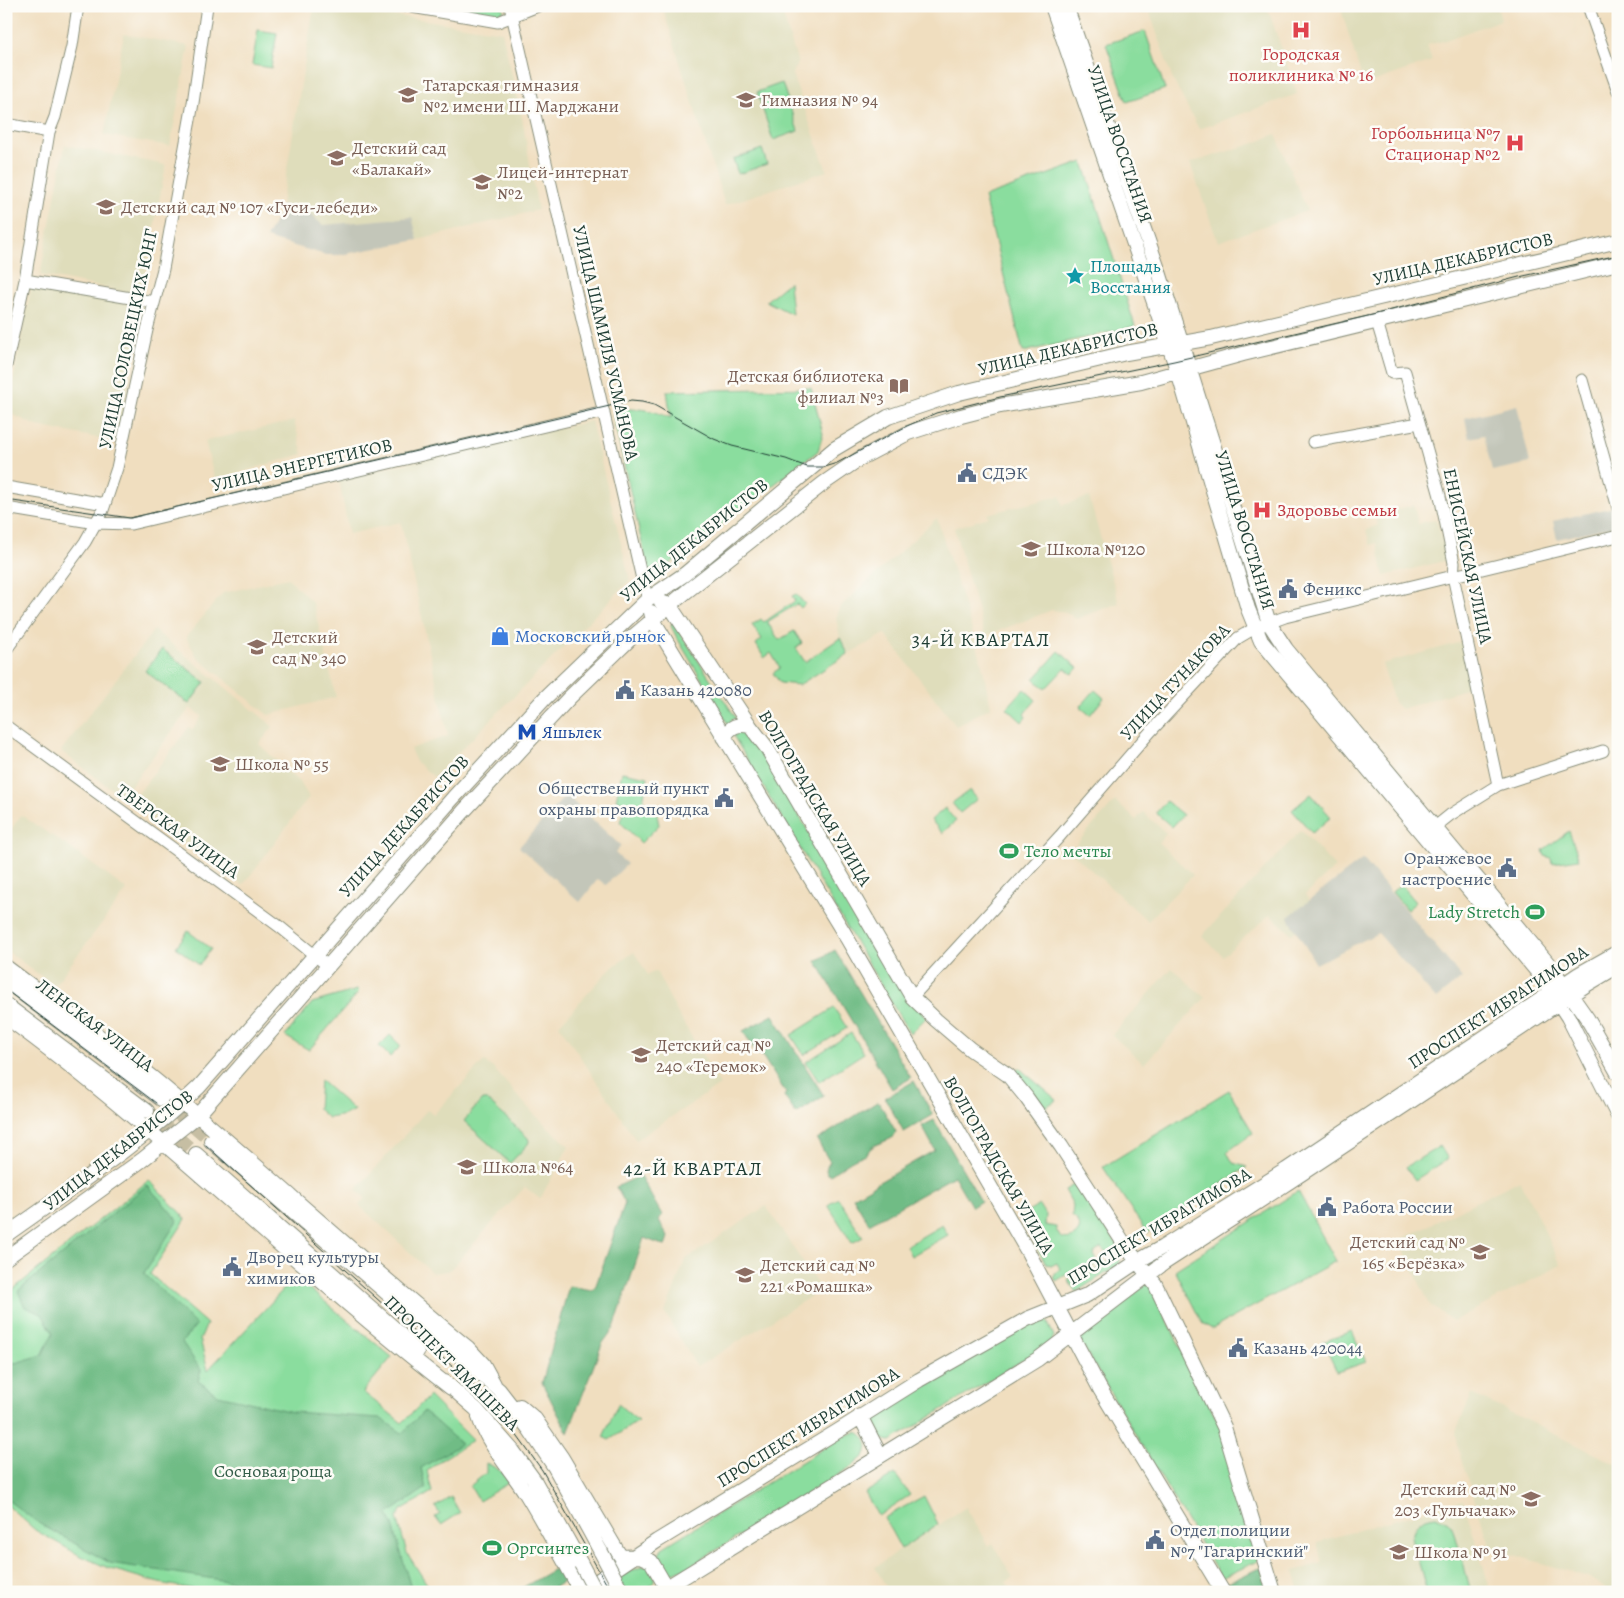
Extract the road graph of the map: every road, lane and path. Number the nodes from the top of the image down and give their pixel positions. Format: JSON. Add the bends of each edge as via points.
{"nodes":[{"id":1,"x":78,"y":6,"type":"edge"},
{"id":2,"x":207,"y":6,"type":"edge"},
{"id":3,"x":406,"y":6,"type":"edge"},
{"id":4,"x":538,"y":6,"type":"edge"},
{"id":5,"x":1052,"y":6,"type":"edge"},
{"id":6,"x":1066,"y":6,"type":"edge"},
{"id":7,"x":1588,"y":6,"type":"edge"},
{"id":8,"x":511,"y":11,"type":"edge"},
{"id":9,"x":1618,"y":91,"type":"edge"},
{"id":10,"x":6,"y":124,"type":"edge"},
{"id":11,"x":49,"y":132,"type":"junction"},
{"id":12,"x":1618,"y":241,"type":"edge"},
{"id":13,"x":1618,"y":264,"type":"edge"},
{"id":14,"x":25,"y":280,"type":"junction"},
{"id":15,"x":154,"y":302,"type":"junction"},
{"id":16,"x":1377,"y":322,"type":"junction"},
{"id":17,"x":1175,"y":344,"type":"junction"},
{"id":18,"x":6,"y":366,"type":"edge"},
{"id":19,"x":1184,"y":370,"type":"junction"},
{"id":20,"x":1582,"y":380,"type":"dead end"},
{"id":21,"x":604,"y":412,"type":"junction"},
{"id":22,"x":1419,"y":423,"type":"junction"},
{"id":23,"x":1314,"y":442,"type":"dead end"},
{"id":24,"x":6,"y":487,"type":"edge"},
{"id":25,"x":104,"y":504,"type":"junction"},
{"id":26,"x":6,"y":508,"type":"edge"},
{"id":27,"x":1618,"y":508,"type":"edge"},
{"id":28,"x":96,"y":523,"type":"junction"},
{"id":29,"x":1618,"y":536,"type":"edge"},
{"id":30,"x":1454,"y":576,"type":"junction"},
{"id":31,"x":648,"y":599,"type":"junction"},
{"id":32,"x":670,"y":606,"type":"junction"},
{"id":33,"x":653,"y":620,"type":"junction"},
{"id":34,"x":1269,"y":623,"type":"junction"},
{"id":35,"x":1255,"y":628,"type":"junction"},
{"id":36,"x":6,"y":650,"type":"edge"},
{"id":37,"x":6,"y":726,"type":"edge"},
{"id":38,"x":750,"y":726,"type":"junction"},
{"id":39,"x":724,"y":737,"type":"junction"},
{"id":40,"x":1603,"y":751,"type":"dead end"},
{"id":41,"x":1498,"y":786,"type":"junction"},
{"id":42,"x":1436,"y":827,"type":"junction"},
{"id":43,"x":1618,"y":952,"type":"edge"},
{"id":44,"x":315,"y":956,"type":"junction"},
{"id":45,"x":328,"y":966,"type":"junction"},
{"id":46,"x":1618,"y":966,"type":"edge"},
{"id":47,"x":6,"y":967,"type":"edge"},
{"id":48,"x":6,"y":981,"type":"edge"},
{"id":49,"x":1568,"y":989,"type":"junction"},
{"id":50,"x":912,"y":997,"type":"junction"},
{"id":51,"x":1555,"y":998,"type":"junction"},
{"id":52,"x":6,"y":1005,"type":"edge"},
{"id":53,"x":6,"y":1017,"type":"edge"},
{"id":54,"x":1611,"y":1060,"type":"junction"},
{"id":55,"x":1595,"y":1070,"type":"junction"},
{"id":56,"x":1618,"y":1073,"type":"edge"},
{"id":57,"x":161,"y":1099,"type":"tunnel mouth"},
{"id":58,"x":182,"y":1103,"type":"junction"},
{"id":59,"x":147,"y":1111,"type":"tunnel mouth"},
{"id":60,"x":197,"y":1116,"type":"junction"},
{"id":61,"x":1618,"y":1116,"type":"edge"},
{"id":62,"x":149,"y":1131,"type":"junction"},
{"id":63,"x":211,"y":1141,"type":"tunnel mouth"},
{"id":64,"x":164,"y":1143,"type":"junction"},
{"id":65,"x":196,"y":1154,"type":"tunnel mouth"},
{"id":66,"x":6,"y":1235,"type":"edge"},
{"id":67,"x":6,"y":1258,"type":"edge"},
{"id":68,"x":1138,"y":1261,"type":"junction"},
{"id":69,"x":1148,"y":1276,"type":"junction"},
{"id":70,"x":1056,"y":1307,"type":"junction"},
{"id":71,"x":1070,"y":1335,"type":"junction"},
{"id":72,"x":496,"y":1387,"type":"junction"},
{"id":73,"x":451,"y":1388,"type":"junction"},
{"id":74,"x":476,"y":1409,"type":"junction"},
{"id":75,"x":860,"y":1416,"type":"junction"},
{"id":76,"x":880,"y":1455,"type":"junction"},
{"id":77,"x":634,"y":1556,"type":"junction"},
{"id":78,"x":665,"y":1590,"type":"edge"},
{"id":79,"x":576,"y":1592,"type":"edge"},
{"id":80,"x":581,"y":1592,"type":"edge"},
{"id":81,"x":596,"y":1592,"type":"edge"},
{"id":82,"x":622,"y":1592,"type":"edge"},
{"id":83,"x":1223,"y":1592,"type":"edge"},
{"id":84,"x":1274,"y":1592,"type":"edge"}],
"edges":[{"from":1,"to":11,"type":"street","via":[[69,57]]},
{"from":2,"to":15,"type":"street","name":"УЛИЦА СОЛОВЕЦКИХ ЮНГ","via":[[182,165]]},
{"from":3,"to":8,"type":"street","via":[[498,22]]},
{"from":4,"to":8,"type":"street"},
{"from":5,"to":17,"type":"main road","name":"УЛИЦА ВОССТАНИЯ"},
{"from":6,"to":17,"type":"main road","name":"УЛИЦА ВОССТАНИЯ","via":[[1160,275]]},
{"from":7,"to":9,"type":"street"},
{"from":8,"to":21,"type":"street","name":"УЛИЦА ШАМИЛЯ УСМАНОВА"},
{"from":10,"to":11,"type":"street"},
{"from":11,"to":14,"type":"street"},
{"from":12,"to":17,"type":"main road","name":"УЛИЦА ДЕКАБРИСТОВ"},
{"from":13,"to":16,"type":"main road","name":"УЛИЦА ДЕКАБРИСТОВ"},
{"from":14,"to":15,"type":"street"},
{"from":14,"to":18,"type":"street"},
{"from":15,"to":25,"type":"street","name":"УЛИЦА СОЛОВЕЦКИХ ЮНГ","via":[[123,447]]},
{"from":16,"to":19,"type":"main road","name":"УЛИЦА ДЕКАБРИСТОВ"},
{"from":16,"to":22,"type":"street","name":"ЕНИСЕЙСКАЯ УЛИЦА","via":[[1392,373],[1405,372]]},
{"from":17,"to":19,"type":"main road","name":"УЛИЦА ВОССТАНИЯ"},
{"from":17,"to":31,"type":"main road","name":"УЛИЦА ДЕКАБРИСТОВ","via":[[959,393],[888,417],[834,449],[685,574]]},
{"from":19,"to":32,"type":"main road","name":"УЛИЦА ДЕКАБРИСТОВ","via":[[1104,389],[1000,406],[908,433],[844,468]]},
{"from":19,"to":34,"type":"main road","name":"УЛИЦА ВОССТАНИЯ"},
{"from":19,"to":35,"type":"main road","name":"УЛИЦА ВОССТАНИЯ"},
{"from":20,"to":27,"type":"street"},
{"from":21,"to":28,"type":"street","name":"УЛИЦА ЭНЕРГЕТИКОВ","via":[[131,524]]},
{"from":21,"to":31,"type":"street","name":"УЛИЦА ШАМИЛЯ УСМАНОВА"},
{"from":22,"to":23,"type":"street"},
{"from":22,"to":30,"type":"street","name":"ЕНИСЕЙСКАЯ УЛИЦА","via":[[1449,533]]},
{"from":24,"to":25,"type":"street"},
{"from":25,"to":28,"type":"street","name":"УЛИЦА СОЛОВЕЦКИХ ЮНГ"},
{"from":26,"to":28,"type":"street","name":"УЛИЦА ЭНЕРГЕТИКОВ"},
{"from":28,"to":36,"type":"street","name":"УЛИЦА СОЛОВЕЦКИХ ЮНГ"},
{"from":29,"to":30,"type":"street","name":"УЛИЦА ТУНАКОВА"},
{"from":30,"to":34,"type":"street","name":"УЛИЦА ТУНАКОВА"},
{"from":30,"to":41,"type":"street","name":"ЕНИСЕЙСКАЯ УЛИЦА"},
{"from":31,"to":32,"type":"main road"},
{"from":31,"to":33,"type":"main road","name":"ВОЛГОГРАДСКАЯ УЛИЦА"},
{"from":31,"to":44,"type":"main road","name":"УЛИЦА ДЕКАБРИСТОВ","via":[[545,698]]},
{"from":32,"to":33,"type":"main road","name":"УЛИЦА ДЕКАБРИСТОВ"},
{"from":32,"to":38,"type":"main road","name":"ВОЛГОГРАДСКАЯ УЛИЦА"},
{"from":33,"to":39,"type":"main road","name":"ВОЛГОГРАДСКАЯ УЛИЦА"},
{"from":33,"to":45,"type":"main road","name":"УЛИЦА ДЕКАБРИСТОВ","via":[[569,698],[463,812]]},
{"from":34,"to":35,"type":"street","name":"УЛИЦА ТУНАКОВА"},
{"from":34,"to":42,"type":"main road","name":"УЛИЦА ВОССТАНИЯ","via":[[1286,649]]},
{"from":35,"to":50,"type":"street","name":"УЛИЦА ТУНАКОВА","via":[[1236,639]]},
{"from":35,"to":51,"type":"main road","name":"УЛИЦА ВОССТАНИЯ","via":[[1263,643],[1541,976]]},
{"from":37,"to":44,"type":"street","name":"ТВЕРСКАЯ УЛИЦА"},
{"from":38,"to":39,"type":"main road","via":[[734,726]]},
{"from":38,"to":50,"type":"main road","name":"ВОЛГОГРАДСКАЯ УЛИЦА","via":[[776,764]]},
{"from":39,"to":70,"type":"main road","name":"ВОЛГОГРАДСКАЯ УЛИЦА","via":[[847,938],[1010,1220]]},
{"from":40,"to":41,"type":"street"},
{"from":41,"to":42,"type":"street","via":[[1450,814]]},
{"from":42,"to":49,"type":"main road","name":"УЛИЦА ВОССТАНИЯ"},
{"from":43,"to":49,"type":"main road","name":"ПРОСПЕКТ ИБРАГИМОВА"},
{"from":44,"to":45,"type":"street","name":"ТВЕРСКАЯ УЛИЦА"},
{"from":44,"to":58,"type":"main road","name":"УЛИЦА ДЕКАБРИСТОВ"},
{"from":45,"to":60,"type":"main road","name":"УЛИЦА ДЕКАБРИСТОВ"},
{"from":46,"to":49,"type":"main road","name":"ПРОСПЕКТ ИБРАГИМОВА"},
{"from":47,"to":58,"type":"main road"},
{"from":48,"to":57,"type":"main road","name":"ЛЕНСКАЯ УЛИЦА"},
{"from":49,"to":51,"type":"main road","name":"ПРОСПЕКТ ИБРАГИМОВА"},
{"from":49,"to":54,"type":"main road","name":"УЛИЦА ВОССТАНИЯ"},
{"from":50,"to":68,"type":"main road","name":"ВОЛГОГРАДСКАЯ УЛИЦА","via":[[970,1049],[1008,1075],[1061,1146]]},
{"from":51,"to":55,"type":"main road","name":"УЛИЦА ВОССТАНИЯ"},
{"from":51,"to":68,"type":"main road","name":"ПРОСПЕКТ ИБРАГИМОВА"},
{"from":51,"to":69,"type":"main road","name":"ПРОСПЕКТ ИБРАГИМОВА","via":[[1301,1174],[1164,1262]]},
{"from":52,"to":59,"type":"main road"},
{"from":53,"to":62,"type":"main road"},
{"from":54,"to":55,"type":"main road","via":[[1598,1058],[1593,1065]]},
{"from":54,"to":56,"type":"main road","name":"УЛИЦА ВОССТАНИЯ"},
{"from":55,"to":61,"type":"main road","name":"УЛИЦА ВОССТАНИЯ"},
{"from":58,"to":60,"type":"main road"},
{"from":58,"to":62,"type":"main road","name":"УЛИЦА ДЕКАБРИСТОВ"},
{"from":60,"to":64,"type":"main road","name":"УЛИЦА ДЕКАБРИСТОВ"},
{"from":60,"to":72,"type":"main road","via":[[468,1348],[483,1364]]},
{"from":62,"to":64,"type":"main road"},
{"from":62,"to":66,"type":"main road","name":"УЛИЦА ДЕКАБРИСТОВ"},
{"from":63,"to":72,"type":"main road","name":"ПРОСПЕКТ ЯМАШЕВА"},
{"from":64,"to":67,"type":"main road","name":"УЛИЦА ДЕКАБРИСТОВ"},
{"from":64,"to":73,"type":"main road"},
{"from":65,"to":73,"type":"main road","name":"ПРОСПЕКТ ЯМАШЕВА","via":[[395,1329]]},
{"from":68,"to":69,"type":"main road","name":"ВОЛГОГРАДСКАЯ УЛИЦА"},
{"from":68,"to":70,"type":"main road","name":"ПРОСПЕКТ ИБРАГИМОВА","via":[[1087,1294]]},
{"from":69,"to":71,"type":"main road","name":"ПРОСПЕКТ ИБРАГИМОВА"},
{"from":69,"to":84,"type":"main road","name":"ВОЛГОГРАДСКАЯ УЛИЦА","via":[[1155,1284],[1224,1427]]},
{"from":70,"to":71,"type":"main road","name":"ВОЛГОГРАДСКАЯ УЛИЦА"},
{"from":70,"to":75,"type":"main road","name":"ПРОСПЕКТ ИБРАГИМОВА","via":[[1027,1319]]},
{"from":71,"to":76,"type":"main road","name":"ПРОСПЕКТ ИБРАГИМОВА","via":[[1038,1359]]},
{"from":71,"to":83,"type":"main road","name":"ВОЛГОГРАДСКАЯ УЛИЦА"},
{"from":72,"to":77,"type":"main road","via":[[535,1419],[619,1554],[622,1557]]},
{"from":72,"to":82,"type":"main road","name":"ПРОСПЕКТ ЯМАШЕВА","bridge":true,"via":[[554,1466]]},
{"from":73,"to":74,"type":"main road","name":"ПРОСПЕКТ ЯМАШЕВА"},
{"from":74,"to":79,"type":"main road","via":[[484,1433],[524,1491],[576,1582]]},
{"from":74,"to":81,"type":"main road","name":"ПРОСПЕКТ ЯМАШЕВА","bridge":true,"via":[[534,1480]]},
{"from":75,"to":76,"type":"main road"},
{"from":75,"to":77,"type":"main road","name":"ПРОСПЕКТ ИБРАГИМОВА"},
{"from":76,"to":78,"type":"main road","name":"ПРОСПЕКТ ИБРАГИМОВА"},
{"from":77,"to":78,"type":"main road","via":[[651,1561]]},
{"from":77,"to":80,"type":"main road","name":"ПРОСПЕКТ ИБРАГИМОВА"}]}
